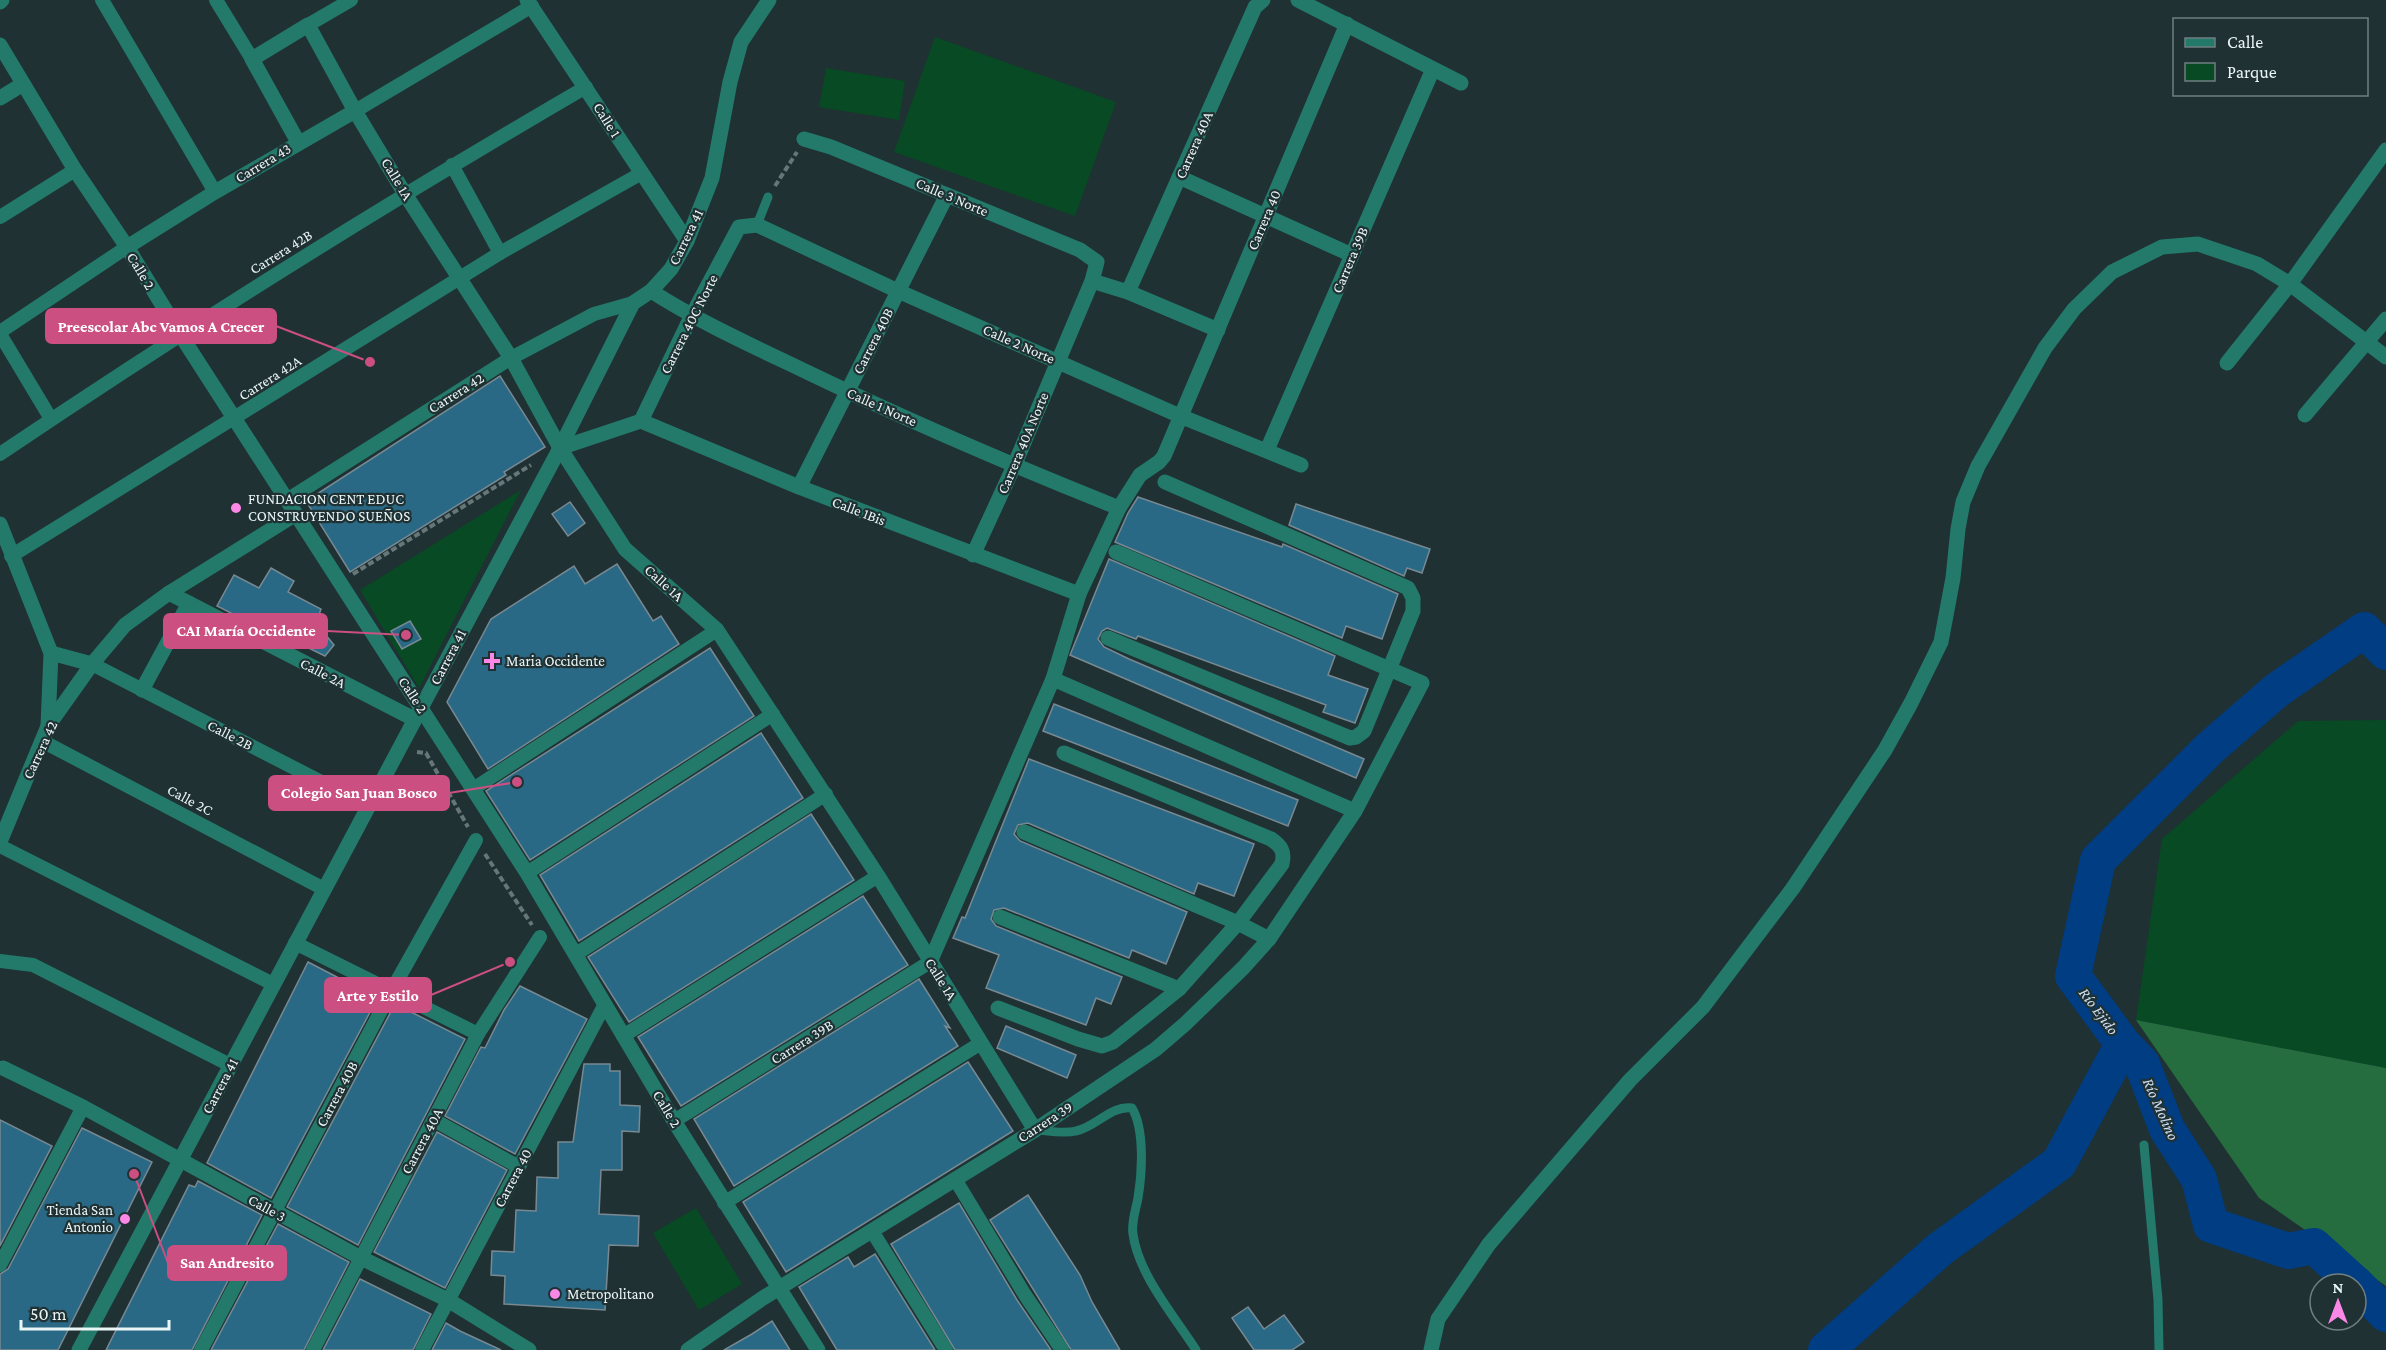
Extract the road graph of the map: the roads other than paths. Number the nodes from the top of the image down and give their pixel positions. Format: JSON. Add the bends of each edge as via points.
{"nodes":[{"id":1,"x":102,"y":0,"type":"edge"},
{"id":2,"x":216,"y":0,"type":"edge"},
{"id":3,"x":351,"y":0,"type":"edge"},
{"id":4,"x":769,"y":0,"type":"edge"},
{"id":5,"x":1263,"y":0,"type":"edge"},
{"id":6,"x":1298,"y":0,"type":"edge"},
{"id":7,"x":530,"y":3,"type":"edge"},
{"id":8,"x":1347,"y":24,"type":"junction"},
{"id":9,"x":308,"y":25,"type":"junction"},
{"id":10,"x":0,"y":45,"type":"edge"},
{"id":11,"x":252,"y":59,"type":"junction"},
{"id":12,"x":1433,"y":69,"type":"junction"},
{"id":13,"x":1461,"y":83,"type":"dead end"},
{"id":14,"x":23,"y":84,"type":"junction"},
{"id":15,"x":586,"y":87,"type":"junction"},
{"id":16,"x":0,"y":98,"type":"edge"},
{"id":17,"x":355,"y":111,"type":"junction"},
{"id":18,"x":804,"y":139,"type":"road end"},
{"id":19,"x":298,"y":142,"type":"junction"},
{"id":20,"x":2386,"y":150,"type":"edge"},
{"id":21,"x":452,"y":165,"type":"junction"},
{"id":22,"x":75,"y":170,"type":"junction"},
{"id":23,"x":640,"y":174,"type":"junction"},
{"id":24,"x":1179,"y":177,"type":"junction"},
{"id":25,"x":215,"y":192,"type":"junction"},
{"id":26,"x":405,"y":194,"type":"junction"},
{"id":27,"x":947,"y":195,"type":"junction"},
{"id":28,"x":768,"y":197,"type":"road end"},
{"id":29,"x":0,"y":217,"type":"edge"},
{"id":30,"x":1265,"y":218,"type":"junction"},
{"id":31,"x":757,"y":225,"type":"junction"},
{"id":32,"x":687,"y":241,"type":"junction"},
{"id":33,"x":127,"y":247,"type":"junction"},
{"id":34,"x":500,"y":253,"type":"junction"},
{"id":35,"x":1352,"y":255,"type":"junction"},
{"id":36,"x":1097,"y":262,"type":"joint"},
{"id":37,"x":460,"y":279,"type":"junction"},
{"id":38,"x":1092,"y":281,"type":"junction"},
{"id":39,"x":2290,"y":284,"type":"junction"},
{"id":40,"x":651,"y":291,"type":"junction"},
{"id":41,"x":898,"y":291,"type":"junction"},
{"id":42,"x":1128,"y":292,"type":"junction"},
{"id":43,"x":633,"y":303,"type":"junction"},
{"id":44,"x":692,"y":317,"type":"junction"},
{"id":45,"x":2386,"y":319,"type":"edge"},
{"id":46,"x":1218,"y":330,"type":"junction"},
{"id":47,"x":0,"y":333,"type":"edge"},
{"id":48,"x":180,"y":334,"type":"junction"},
{"id":49,"x":2366,"y":344,"type":"junction"},
{"id":50,"x":2386,"y":357,"type":"edge"},
{"id":51,"x":511,"y":358,"type":"junction"},
{"id":52,"x":1058,"y":361,"type":"junction"},
{"id":53,"x":2227,"y":363,"type":"dead end"},
{"id":54,"x":847,"y":392,"type":"junction"},
{"id":55,"x":2305,"y":415,"type":"dead end"},
{"id":56,"x":1180,"y":416,"type":"junction"},
{"id":57,"x":51,"y":419,"type":"junction"},
{"id":58,"x":235,"y":419,"type":"junction"},
{"id":59,"x":641,"y":421,"type":"junction"},
{"id":60,"x":560,"y":448,"type":"junction"},
{"id":61,"x":1267,"y":450,"type":"junction"},
{"id":62,"x":0,"y":454,"type":"edge"},
{"id":63,"x":1301,"y":465,"type":"dead end"},
{"id":64,"x":1014,"y":466,"type":"junction"},
{"id":65,"x":1165,"y":482,"type":"dead end"},
{"id":66,"x":799,"y":487,"type":"junction"},
{"id":67,"x":286,"y":500,"type":"junction"},
{"id":68,"x":1119,"y":508,"type":"junction"},
{"id":69,"x":296,"y":514,"type":"junction"},
{"id":70,"x":0,"y":524,"type":"edge"},
{"id":71,"x":1116,"y":552,"type":"dead end"},
{"id":72,"x":973,"y":555,"type":"junction"},
{"id":73,"x":11,"y":556,"type":"junction"},
{"id":74,"x":169,"y":593,"type":"junction"},
{"id":75,"x":1079,"y":594,"type":"junction"},
{"id":76,"x":189,"y":603,"type":"junction"},
{"id":77,"x":717,"y":630,"type":"junction"},
{"id":78,"x":1108,"y":638,"type":"dead end"},
{"id":79,"x":51,"y":653,"type":"junction"},
{"id":80,"x":92,"y":664,"type":"junction"},
{"id":81,"x":1389,"y":669,"type":"junction"},
{"id":82,"x":1053,"y":679,"type":"junction"},
{"id":83,"x":142,"y":690,"type":"junction"},
{"id":84,"x":418,"y":714,"type":"junction"},
{"id":85,"x":773,"y":714,"type":"junction"},
{"id":86,"x":45,"y":734,"type":"junction"},
{"id":87,"x":1064,"y":753,"type":"dead end"},
{"id":88,"x":473,"y":789,"type":"junction"},
{"id":89,"x":826,"y":794,"type":"junction"},
{"id":90,"x":368,"y":806,"type":"junction"},
{"id":91,"x":1355,"y":811,"type":"junction"},
{"id":92,"x":1024,"y":832,"type":"dead end"},
{"id":93,"x":476,"y":840,"type":"dead end"},
{"id":94,"x":0,"y":844,"type":"edge"},
{"id":95,"x":526,"y":873,"type":"junction"},
{"id":96,"x":878,"y":876,"type":"junction"},
{"id":97,"x":324,"y":889,"type":"junction"},
{"id":98,"x":1000,"y":917,"type":"dead end"},
{"id":99,"x":1239,"y":923,"type":"junction"},
{"id":100,"x":540,"y":937,"type":"dead end"},
{"id":101,"x":1269,"y":939,"type":"junction"},
{"id":102,"x":295,"y":943,"type":"junction"},
{"id":103,"x":576,"y":954,"type":"junction"},
{"id":104,"x":0,"y":961,"type":"edge"},
{"id":105,"x":930,"y":962,"type":"junction"},
{"id":106,"x":273,"y":984,"type":"junction"},
{"id":107,"x":1179,"y":989,"type":"junction"},
{"id":108,"x":392,"y":990,"type":"junction"},
{"id":109,"x":604,"y":1006,"type":"junction"},
{"id":110,"x":998,"y":1008,"type":"dead end"},
{"id":111,"x":478,"y":1034,"type":"junction"},
{"id":112,"x":623,"y":1036,"type":"junction"},
{"id":113,"x":981,"y":1043,"type":"junction"},
{"id":114,"x":230,"y":1065,"type":"junction"},
{"id":115,"x":3,"y":1068,"type":"dead end"},
{"id":116,"x":83,"y":1107,"type":"junction"},
{"id":117,"x":434,"y":1120,"type":"junction"},
{"id":118,"x":674,"y":1121,"type":"junction"},
{"id":119,"x":1035,"y":1130,"type":"junction"},
{"id":120,"x":2144,"y":1145,"type":"dead end"},
{"id":121,"x":181,"y":1159,"type":"junction"},
{"id":122,"x":519,"y":1167,"type":"junction"},
{"id":123,"x":955,"y":1179,"type":"junction"},
{"id":124,"x":724,"y":1203,"type":"junction"},
{"id":125,"x":275,"y":1213,"type":"junction"},
{"id":126,"x":872,"y":1231,"type":"junction"},
{"id":127,"x":361,"y":1258,"type":"junction"},
{"id":128,"x":0,"y":1265,"type":"edge"},
{"id":129,"x":779,"y":1288,"type":"junction"},
{"id":130,"x":447,"y":1300,"type":"junction"},
{"id":131,"x":79,"y":1350,"type":"edge"},
{"id":132,"x":201,"y":1350,"type":"edge"},
{"id":133,"x":313,"y":1350,"type":"edge"},
{"id":134,"x":422,"y":1350,"type":"edge"},
{"id":135,"x":529,"y":1350,"type":"edge"},
{"id":136,"x":688,"y":1350,"type":"edge"},
{"id":137,"x":818,"y":1350,"type":"edge"},
{"id":138,"x":946,"y":1350,"type":"edge"},
{"id":139,"x":1062,"y":1350,"type":"edge"},
{"id":140,"x":1196,"y":1350,"type":"edge"},
{"id":141,"x":1431,"y":1350,"type":"edge"},
{"id":142,"x":2159,"y":1350,"type":"edge"}],
"edges":[{"from":1,"to":25,"type":"street"},
{"from":2,"to":11,"type":"street"},
{"from":3,"to":9,"type":"street"},
{"from":4,"to":32,"type":"street","name":"Carrera 41","via":[[741,42],[712,178]]},
{"from":5,"to":24,"type":"street","name":"Carrera 40A","via":[[1255,7]]},
{"from":6,"to":8,"type":"street"},
{"from":7,"to":15,"type":"street","name":"Calle 1"},
{"from":7,"to":17,"type":"street","name":"Carrera 43"},
{"from":8,"to":12,"type":"street"},
{"from":8,"to":30,"type":"street","name":"Carrera 40"},
{"from":9,"to":11,"type":"street"},
{"from":9,"to":17,"type":"street","name":"Calle 1A"},
{"from":10,"to":14,"type":"street","name":"Calle 2"},
{"from":11,"to":19,"type":"street"},
{"from":12,"to":13,"type":"street"},
{"from":12,"to":35,"type":"street","name":"Carrera 39B"},
{"from":14,"to":16,"type":"street"},
{"from":14,"to":22,"type":"street","name":"Calle 2"},
{"from":15,"to":21,"type":"street","name":"Carrera 42B"},
{"from":15,"to":23,"type":"street","name":"Calle 1"},
{"from":17,"to":19,"type":"street","name":"Carrera 43"},
{"from":17,"to":26,"type":"street","name":"Calle 1A"},
{"from":18,"to":27,"type":"street","name":"Calle 3 Norte"},
{"from":19,"to":25,"type":"street","name":"Carrera 43"},
{"from":20,"to":39,"type":"street"},
{"from":21,"to":26,"type":"street","name":"Carrera 42B"},
{"from":21,"to":34,"type":"street"},
{"from":22,"to":29,"type":"street"},
{"from":22,"to":33,"type":"street","name":"Calle 2"},
{"from":23,"to":32,"type":"street","name":"Calle 1"},
{"from":23,"to":34,"type":"street","name":"Carrera 42A"},
{"from":24,"to":30,"type":"street"},
{"from":24,"to":42,"type":"street","name":"Carrera 40A"},
{"from":25,"to":33,"type":"street","name":"Carrera 43"},
{"from":26,"to":37,"type":"street","name":"Calle 1A"},
{"from":26,"to":48,"type":"street","name":"Carrera 42B"},
{"from":27,"to":36,"type":"street","name":"Calle 3 Norte","via":[[1080,250]]},
{"from":27,"to":41,"type":"street","name":"Carrera 40B"},
{"from":28,"to":31,"type":"lane"},
{"from":30,"to":35,"type":"street"},
{"from":30,"to":46,"type":"street","name":"Carrera 40"},
{"from":31,"to":41,"type":"street","name":"Calle 2 Norte"},
{"from":31,"to":44,"type":"street","name":"Carrera 40C Norte","via":[[739,227]]},
{"from":32,"to":40,"type":"street","name":"Carrera 41","via":[[671,269]]},
{"from":33,"to":47,"type":"street","name":"Carrera 43"},
{"from":33,"to":48,"type":"street","name":"Calle 2"},
{"from":34,"to":37,"type":"street","name":"Carrera 42A"},
{"from":35,"to":61,"type":"street","name":"Carrera 39B"},
{"from":36,"to":38,"type":"street","name":"Carrera 40A Norte"},
{"from":37,"to":51,"type":"street","name":"Calle 1A"},
{"from":37,"to":58,"type":"street","name":"Carrera 42A"},
{"from":38,"to":42,"type":"street"},
{"from":38,"to":52,"type":"street","name":"Carrera 40A Norte"},
{"from":39,"to":49,"type":"street"},
{"from":39,"to":53,"type":"street"},
{"from":39,"to":141,"type":"street","via":[[2257,264],[2198,244],[2162,247],[2112,272],[2074,309],[2045,348],[1978,466],[1963,502],[1941,642],[1885,750],[1794,888],[1702,1007],[1629,1080],[1489,1244],[1438,1319]]},
{"from":40,"to":43,"type":"street","name":"Carrera 41"},
{"from":40,"to":44,"type":"street","name":"Calle 1 Norte"},
{"from":41,"to":52,"type":"street","name":"Calle 2 Norte"},
{"from":41,"to":54,"type":"street","name":"Carrera 40B"},
{"from":42,"to":46,"type":"street"},
{"from":43,"to":51,"type":"street","name":"Carrera 42","via":[[594,314]]},
{"from":43,"to":60,"type":"street","name":"Carrera 41"},
{"from":44,"to":54,"type":"street","name":"Calle 1 Norte"},
{"from":44,"to":59,"type":"street","name":"Carrera 40C Norte"},
{"from":45,"to":49,"type":"street"},
{"from":46,"to":56,"type":"street","name":"Carrera 40"},
{"from":47,"to":57,"type":"street"},
{"from":48,"to":57,"type":"street","name":"Carrera 42B"},
{"from":48,"to":58,"type":"street","name":"Calle 2"},
{"from":49,"to":50,"type":"street"},
{"from":49,"to":55,"type":"street"},
{"from":51,"to":60,"type":"street","name":"Calle 1A"},
{"from":51,"to":67,"type":"street","name":"Carrera 42"},
{"from":52,"to":56,"type":"street","name":"Calle 2 Norte"},
{"from":52,"to":64,"type":"street","name":"Carrera 40A Norte"},
{"from":54,"to":64,"type":"street","name":"Calle 1 Norte"},
{"from":54,"to":66,"type":"street","name":"Carrera 40B"},
{"from":56,"to":61,"type":"street","name":"Calle 2 Norte"},
{"from":56,"to":68,"type":"street","name":"Carrera 40","via":[[1164,456],[1140,475]]},
{"from":57,"to":62,"type":"street","name":"Carrera 42B"},
{"from":58,"to":67,"type":"street","name":"Calle 2"},
{"from":58,"to":73,"type":"street","name":"Carrera 42A"},
{"from":59,"to":60,"type":"street"},
{"from":59,"to":66,"type":"street","name":"Calle 1Bis"},
{"from":60,"to":77,"type":"street","name":"Calle 1A","via":[[626,549]]},
{"from":60,"to":84,"type":"street","name":"Carrera 41"},
{"from":61,"to":63,"type":"street","name":"Calle 2 Norte"},
{"from":64,"to":68,"type":"street","name":"Calle 1 Norte"},
{"from":64,"to":72,"type":"street","name":"Carrera 40A Norte"},
{"from":65,"to":81,"type":"street","via":[[1408,588],[1413,611]]},
{"from":66,"to":72,"type":"street","name":"Calle 1Bis"},
{"from":67,"to":69,"type":"street","name":"Calle 2"},
{"from":68,"to":75,"type":"street"},
{"from":69,"to":74,"type":"street","name":"Carrera 42"},
{"from":69,"to":84,"type":"street","name":"Calle 2"},
{"from":70,"to":73,"type":"street"},
{"from":71,"to":81,"type":"street"},
{"from":72,"to":75,"type":"street","name":"Calle 1Bis"},
{"from":73,"to":79,"type":"street"},
{"from":74,"to":76,"type":"street","name":"Calle 2A"},
{"from":74,"to":80,"type":"street","name":"Carrera 42","via":[[124,625]]},
{"from":75,"to":82,"type":"street"},
{"from":76,"to":83,"type":"street"},
{"from":76,"to":84,"type":"street","name":"Calle 2A"},
{"from":77,"to":85,"type":"street","name":"Calle 1A"},
{"from":77,"to":88,"type":"street"},
{"from":78,"to":81,"type":"street","via":[[1350,738],[1364,731]]},
{"from":79,"to":80,"type":"street"},
{"from":79,"to":86,"type":"street"},
{"from":80,"to":83,"type":"street","name":"Calle 2B"},
{"from":80,"to":86,"type":"street","name":"Carrera 42"},
{"from":81,"to":91,"type":"street","name":"Carrera 39","via":[[1422,682]]},
{"from":82,"to":91,"type":"street"},
{"from":82,"to":105,"type":"street"},
{"from":83,"to":90,"type":"street","name":"Calle 2B"},
{"from":84,"to":88,"type":"street","name":"Calle 2"},
{"from":84,"to":90,"type":"street","name":"Carrera 41"},
{"from":85,"to":89,"type":"street","name":"Calle 1A"},
{"from":85,"to":95,"type":"street"},
{"from":86,"to":94,"type":"street","name":"Carrera 42"},
{"from":86,"to":97,"type":"street","name":"Calle 2C"},
{"from":87,"to":99,"type":"street","via":[[1279,845],[1284,855],[1282,864]]},
{"from":88,"to":95,"type":"street","name":"Calle 2"},
{"from":89,"to":96,"type":"street","name":"Calle 1A"},
{"from":89,"to":103,"type":"street"},
{"from":90,"to":97,"type":"street","name":"Carrera 41"},
{"from":91,"to":101,"type":"street","name":"Carrera 39"},
{"from":92,"to":99,"type":"street"},
{"from":93,"to":108,"type":"street","name":"Carrera 40B"},
{"from":94,"to":106,"type":"street"},
{"from":95,"to":103,"type":"street","name":"Calle 2"},
{"from":96,"to":105,"type":"street","name":"Calle 1A"},
{"from":96,"to":112,"type":"street"},
{"from":97,"to":102,"type":"street","name":"Carrera 41"},
{"from":98,"to":107,"type":"street"},
{"from":99,"to":101,"type":"street"},
{"from":99,"to":107,"type":"street"},
{"from":100,"to":111,"type":"street","name":"Carrera 40A"},
{"from":101,"to":119,"type":"street","name":"Carrera 39","via":[[1185,1024]]},
{"from":102,"to":106,"type":"street","name":"Carrera 41"},
{"from":102,"to":108,"type":"street"},
{"from":103,"to":109,"type":"street","name":"Calle 2"},
{"from":104,"to":114,"type":"street","via":[[33,965]]},
{"from":105,"to":113,"type":"street","name":"Calle 1A"},
{"from":105,"to":118,"type":"street","name":"Carrera 39B"},
{"from":106,"to":114,"type":"street","name":"Carrera 41"},
{"from":107,"to":110,"type":"street","via":[[1122,1037],[1102,1046]]},
{"from":108,"to":111,"type":"street"},
{"from":108,"to":125,"type":"street","name":"Carrera 40B"},
{"from":109,"to":112,"type":"street","name":"Calle 2"},
{"from":109,"to":122,"type":"street","name":"Carrera 40"},
{"from":111,"to":117,"type":"street","name":"Carrera 40A"},
{"from":112,"to":118,"type":"street","name":"Calle 2"},
{"from":113,"to":119,"type":"street","name":"Calle 1A"},
{"from":113,"to":124,"type":"street"},
{"from":114,"to":121,"type":"street","name":"Carrera 41"},
{"from":115,"to":116,"type":"street","name":"Calle 3"},
{"from":116,"to":121,"type":"street","name":"Calle 3"},
{"from":116,"to":128,"type":"street"},
{"from":117,"to":122,"type":"street"},
{"from":117,"to":127,"type":"street","name":"Carrera 40A"},
{"from":118,"to":124,"type":"street","name":"Calle 2"},
{"from":119,"to":123,"type":"street","name":"Carrera 39"},
{"from":119,"to":140,"type":"lane","via":[[1075,1132],[1123,1107],[1132,1108],[1137,1117],[1142,1174],[1132,1231],[1136,1251]]},
{"from":120,"to":142,"type":"lane"},
{"from":121,"to":125,"type":"street","name":"Calle 3"},
{"from":121,"to":131,"type":"street","name":"Carrera 41"},
{"from":122,"to":130,"type":"street","name":"Carrera 40"},
{"from":123,"to":126,"type":"street","name":"Carrera 39"},
{"from":123,"to":139,"type":"street"},
{"from":124,"to":129,"type":"street","name":"Calle 2"},
{"from":125,"to":127,"type":"street","name":"Calle 3"},
{"from":125,"to":132,"type":"street","name":"Carrera 40B"},
{"from":126,"to":129,"type":"street","name":"Carrera 39"},
{"from":126,"to":138,"type":"street"},
{"from":127,"to":130,"type":"street","name":"Calle 3"},
{"from":127,"to":133,"type":"street","name":"Carrera 40A"},
{"from":129,"to":136,"type":"street","name":"Carrera 39"},
{"from":129,"to":137,"type":"street","name":"Calle 2"},
{"from":130,"to":134,"type":"street","name":"Carrera 40"},
{"from":130,"to":135,"type":"street","name":"Calle 3"}]}
